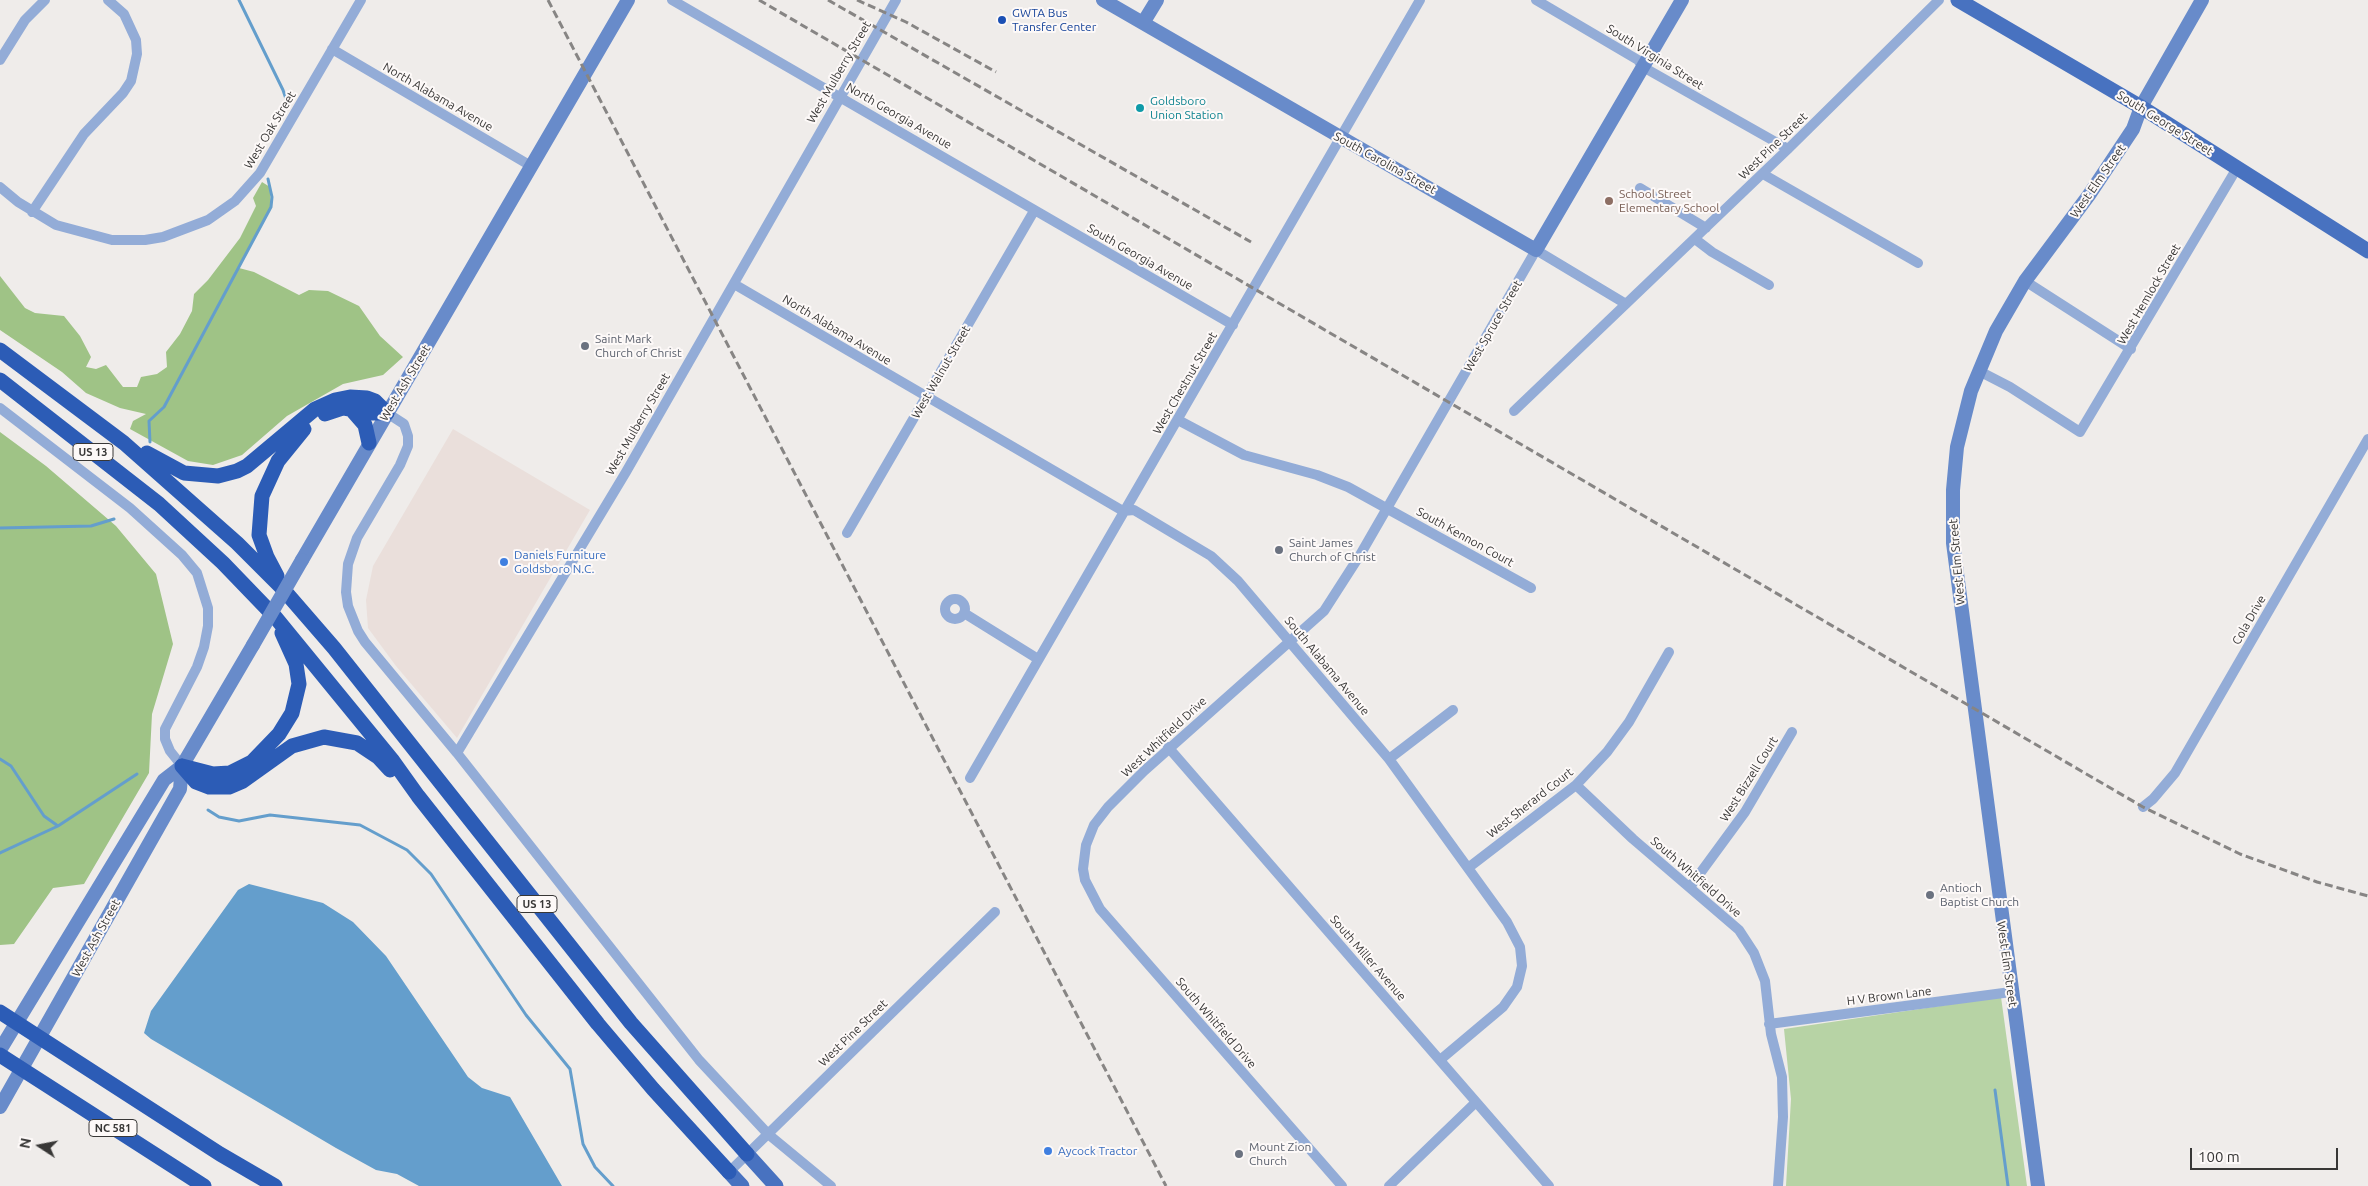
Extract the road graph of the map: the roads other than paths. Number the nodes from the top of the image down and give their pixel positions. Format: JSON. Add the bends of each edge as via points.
{"nodes":[{"id":1,"x":45,"y":0,"type":"edge"},
{"id":2,"x":108,"y":0,"type":"edge"},
{"id":3,"x":361,"y":0,"type":"edge"},
{"id":4,"x":628,"y":0,"type":"edge"},
{"id":5,"x":672,"y":0,"type":"edge"},
{"id":6,"x":896,"y":0,"type":"edge"},
{"id":7,"x":1103,"y":0,"type":"edge"},
{"id":8,"x":1157,"y":0,"type":"edge"},
{"id":9,"x":1420,"y":0,"type":"edge"},
{"id":10,"x":1536,"y":0,"type":"edge"},
{"id":11,"x":1682,"y":0,"type":"edge"},
{"id":12,"x":1939,"y":0,"type":"edge"},
{"id":13,"x":1958,"y":0,"type":"edge"},
{"id":14,"x":2202,"y":0,"type":"edge"},
{"id":15,"x":1143,"y":23,"type":"junction"},
{"id":16,"x":332,"y":49,"type":"junction"},
{"id":17,"x":0,"y":60,"type":"edge"},
{"id":18,"x":1643,"y":67,"type":"junction"},
{"id":19,"x":840,"y":96,"type":"junction"},
{"id":20,"x":2141,"y":107,"type":"junction"},
{"id":21,"x":1340,"y":138,"type":"junction"},
{"id":22,"x":1788,"y":150,"type":"junction"},
{"id":23,"x":531,"y":166,"type":"junction"},
{"id":24,"x":2237,"y":168,"type":"junction"},
{"id":25,"x":1763,"y":174,"type":"junction"},
{"id":26,"x":0,"y":187,"type":"edge"},
{"id":27,"x":1640,"y":188,"type":"dead end"},
{"id":28,"x":1034,"y":210,"type":"junction"},
{"id":29,"x":32,"y":212,"type":"junction"},
{"id":30,"x":1706,"y":228,"type":"junction"},
{"id":31,"x":1695,"y":239,"type":"junction"},
{"id":32,"x":1536,"y":250,"type":"junction"},
{"id":33,"x":2368,"y":251,"type":"edge"},
{"id":34,"x":1918,"y":263,"type":"dead end"},
{"id":35,"x":2025,"y":281,"type":"junction"},
{"id":36,"x":734,"y":284,"type":"junction"},
{"id":37,"x":1769,"y":285,"type":"dead end"},
{"id":38,"x":1626,"y":304,"type":"junction"},
{"id":39,"x":1233,"y":325,"type":"junction"},
{"id":40,"x":2131,"y":349,"type":"junction"},
{"id":41,"x":0,"y":350,"type":"edge"},
{"id":42,"x":1980,"y":370,"type":"junction"},
{"id":43,"x":0,"y":380,"type":"edge"},
{"id":44,"x":927,"y":398,"type":"junction"},
{"id":45,"x":0,"y":408,"type":"edge"},
{"id":46,"x":351,"y":409,"type":"junction"},
{"id":47,"x":1514,"y":412,"type":"dead end"},
{"id":48,"x":387,"y":413,"type":"junction"},
{"id":49,"x":1178,"y":420,"type":"junction"},
{"id":50,"x":2368,"y":439,"type":"edge"},
{"id":51,"x":124,"y":443,"type":"junction"},
{"id":52,"x":369,"y":444,"type":"junction"},
{"id":53,"x":1387,"y":507,"type":"junction"},
{"id":54,"x":1123,"y":512,"type":"junction"},
{"id":55,"x":847,"y":533,"type":"dead end"},
{"id":56,"x":282,"y":588,"type":"junction"},
{"id":57,"x":1531,"y":588,"type":"dead end"},
{"id":58,"x":964,"y":613,"type":"dead end"},
{"id":59,"x":276,"y":618,"type":"junction"},
{"id":60,"x":1291,"y":641,"type":"junction"},
{"id":61,"x":1669,"y":652,"type":"dead end"},
{"id":62,"x":1038,"y":658,"type":"junction"},
{"id":63,"x":1453,"y":710,"type":"dead end"},
{"id":64,"x":1792,"y":732,"type":"dead end"},
{"id":65,"x":1168,"y":747,"type":"junction"},
{"id":66,"x":457,"y":753,"type":"junction"},
{"id":67,"x":1389,"y":759,"type":"junction"},
{"id":68,"x":182,"y":766,"type":"junction"},
{"id":69,"x":970,"y":778,"type":"dead end"},
{"id":70,"x":1576,"y":785,"type":"junction"},
{"id":71,"x":418,"y":796,"type":"junction"},
{"id":72,"x":2143,"y":807,"type":"dead end"},
{"id":73,"x":1468,"y":868,"type":"junction"},
{"id":74,"x":1083,"y":869,"type":"joint"},
{"id":75,"x":1690,"y":886,"type":"junction"},
{"id":76,"x":995,"y":912,"type":"dead end"},
{"id":77,"x":2011,"y":992,"type":"junction"},
{"id":78,"x":0,"y":1012,"type":"edge"},
{"id":79,"x":16,"y":1022,"type":"junction"},
{"id":80,"x":1769,"y":1024,"type":"junction"},
{"id":81,"x":40,"y":1038,"type":"junction"},
{"id":82,"x":0,"y":1050,"type":"edge"},
{"id":83,"x":0,"y":1055,"type":"edge"},
{"id":84,"x":1440,"y":1060,"type":"junction"},
{"id":85,"x":22,"y":1069,"type":"junction"},
{"id":86,"x":1475,"y":1103,"type":"junction"},
{"id":87,"x":0,"y":1107,"type":"edge"},
{"id":88,"x":768,"y":1134,"type":"junction"},
{"id":89,"x":747,"y":1154,"type":"junction"},
{"id":90,"x":729,"y":1172,"type":"junction"},
{"id":91,"x":204,"y":1186,"type":"edge"},
{"id":92,"x":275,"y":1186,"type":"edge"},
{"id":93,"x":742,"y":1186,"type":"edge"},
{"id":94,"x":776,"y":1186,"type":"edge"},
{"id":95,"x":831,"y":1186,"type":"edge"},
{"id":96,"x":1342,"y":1186,"type":"edge"},
{"id":97,"x":1389,"y":1186,"type":"edge"},
{"id":98,"x":1549,"y":1186,"type":"edge"},
{"id":99,"x":1778,"y":1186,"type":"edge"},
{"id":100,"x":2038,"y":1186,"type":"edge"}],
"edges":[{"from":1,"to":17,"type":"street","via":[[25,20]]},
{"from":2,"to":29,"type":"street","via":[[124,14],[136,40],[137,54],[131,81],[84,134]]},
{"from":3,"to":16,"type":"street","name":"West Oak Street"},
{"from":4,"to":23,"type":"street","name":"West Ash Street"},
{"from":5,"to":19,"type":"street","name":"North Georgia Avenue"},
{"from":6,"to":19,"type":"street","name":"West Mulberry Street"},
{"from":7,"to":15,"type":"street","name":"South Carolina Street"},
{"from":8,"to":15,"type":"street"},
{"from":9,"to":21,"type":"street","name":"West Chestnut Street"},
{"from":10,"to":18,"type":"street","name":"South Virginia Street","via":[[1638,60]]},
{"from":11,"to":18,"type":"street","name":"West Spruce Street"},
{"from":12,"to":22,"type":"street","name":"West Pine Street"},
{"from":13,"to":20,"type":"main road","name":"South George Street"},
{"from":14,"to":20,"type":"street","name":"West Elm Street"},
{"from":15,"to":21,"type":"street","name":"South Carolina Street"},
{"from":16,"to":23,"type":"street","name":"North Alabama Avenue"},
{"from":16,"to":29,"type":"street","name":"West Oak Street","via":[[260,173],[235,201],[208,220],[163,237],[128,241],[73,231]]},
{"from":18,"to":22,"type":"street","name":"South Virginia Street"},
{"from":18,"to":32,"type":"street","name":"West Spruce Street"},
{"from":19,"to":28,"type":"street","name":"North Georgia Avenue"},
{"from":19,"to":36,"type":"street","name":"West Mulberry Street"},
{"from":20,"to":24,"type":"main road","name":"South George Street"},
{"from":20,"to":35,"type":"street","name":"West Elm Street","via":[[2133,129]]},
{"from":21,"to":32,"type":"street","name":"South Carolina Street"},
{"from":21,"to":39,"type":"street","name":"West Chestnut Street"},
{"from":22,"to":25,"type":"street","name":"West Pine Street"},
{"from":23,"to":48,"type":"street","name":"West Ash Street"},
{"from":24,"to":33,"type":"main road","name":"South George Street"},
{"from":24,"to":40,"type":"street","name":"West Hemlock Street"},
{"from":25,"to":30,"type":"street","name":"West Pine Street"},
{"from":25,"to":34,"type":"street"},
{"from":26,"to":29,"type":"street","name":"West Oak Street"},
{"from":27,"to":30,"type":"street"},
{"from":28,"to":39,"type":"street","name":"South Georgia Avenue"},
{"from":28,"to":44,"type":"street","name":"West Walnut Street"},
{"from":30,"to":31,"type":"street","name":"West Pine Street"},
{"from":31,"to":37,"type":"street"},
{"from":31,"to":38,"type":"street","name":"West Pine Street"},
{"from":32,"to":38,"type":"street","name":"South Carolina Street"},
{"from":32,"to":53,"type":"street","name":"West Spruce Street"},
{"from":35,"to":40,"type":"street"},
{"from":35,"to":42,"type":"street","name":"West Elm Street","via":[[1996,331]]},
{"from":36,"to":44,"type":"street","name":"North Alabama Avenue"},
{"from":36,"to":66,"type":"street","name":"West Mulberry Street","via":[[626,472]]},
{"from":38,"to":47,"type":"street","name":"West Pine Street"},
{"from":39,"to":49,"type":"street","name":"West Chestnut Street"},
{"from":40,"to":42,"type":"street","name":"West Hemlock Street","via":[[2080,432]]},
{"from":41,"to":51,"type":"highway","number":"US 13"},
{"from":42,"to":77,"type":"street","name":"West Elm Street","via":[[1957,446],[1953,543]]},
{"from":43,"to":59,"type":"highway","number":"US 13","via":[[165,510]]},
{"from":44,"to":54,"type":"street","name":"South Alabama Avenue"},
{"from":44,"to":55,"type":"street","name":"West Walnut Street"},
{"from":45,"to":68,"type":"street","via":[[130,508],[197,573],[208,608],[204,647],[165,729],[170,751]]},
{"from":46,"to":48,"type":"highway"},
{"from":46,"to":52,"type":"highway","via":[[365,426]]},
{"from":46,"to":56,"type":"highway","via":[[343,408],[326,414],[303,430],[284,451],[266,484],[260,509],[259,535]]},
{"from":48,"to":51,"type":"highway","via":[[367,398],[335,400],[315,409],[247,466],[218,476],[184,473]]},
{"from":48,"to":52,"type":"street","name":"West Ash Street"},
{"from":48,"to":66,"type":"street","via":[[404,424],[408,446],[351,551],[346,579],[348,606],[365,642]]},
{"from":49,"to":53,"type":"street","name":"South Kennon Court","via":[[1244,455],[1330,479]]},
{"from":49,"to":54,"type":"street","name":"West Chestnut Street"},
{"from":50,"to":72,"type":"street","name":"Cola Drive","via":[[2175,774]]},
{"from":51,"to":56,"type":"highway","number":"US 13","via":[[236,542]]},
{"from":52,"to":68,"type":"street","name":"West Ash Street","bridge":true},
{"from":53,"to":57,"type":"street","name":"South Kennon Court"},
{"from":53,"to":60,"type":"street","name":"West Spruce Street","via":[[1333,598]]},
{"from":54,"to":60,"type":"street","name":"South Alabama Avenue","via":[[1134,510],[1211,556],[1238,581]]},
{"from":54,"to":62,"type":"street","name":"West Chestnut Street"},
{"from":56,"to":89,"type":"highway","number":"US 13","via":[[340,655],[626,1016]]},
{"from":58,"to":62,"type":"street"},
{"from":59,"to":68,"type":"highway","via":[[298,674],[296,698],[287,724],[252,762],[230,774],[214,774]]},
{"from":59,"to":71,"type":"highway","number":"US 13"},
{"from":60,"to":65,"type":"street","name":"West Whitfield Drive"},
{"from":60,"to":67,"type":"street","name":"South Alabama Avenue"},
{"from":61,"to":70,"type":"street","name":"West Sherard Court","via":[[1629,722]]},
{"from":62,"to":69,"type":"street","name":"West Chestnut Street"},
{"from":63,"to":67,"type":"street"},
{"from":64,"to":75,"type":"street","name":"West Bizzell Court","via":[[1745,812]]},
{"from":65,"to":74,"type":"street","name":"West Whitfield Drive","via":[[1094,825],[1086,845]]},
{"from":65,"to":84,"type":"street","name":"South Miller Avenue"},
{"from":66,"to":88,"type":"street","via":[[683,1041]]},
{"from":67,"to":73,"type":"street","name":"South Alabama Avenue"},
{"from":68,"to":71,"type":"highway","via":[[196,782],[209,787],[229,787],[300,742],[336,738],[365,748]]},
{"from":68,"to":79,"type":"street","name":"West Ash Street","via":[[164,780]]},
{"from":68,"to":81,"type":"street","name":"West Ash Street","via":[[180,789]]},
{"from":70,"to":73,"type":"street","name":"West Sherard Court"},
{"from":70,"to":75,"type":"street","name":"South Whitfield Drive","via":[[1633,839]]},
{"from":71,"to":90,"type":"highway","number":"US 13","via":[[598,1024]]},
{"from":73,"to":84,"type":"street","name":"South Alabama Avenue","via":[[1508,922],[1520,947],[1522,966],[1517,987],[1503,1007]]},
{"from":74,"to":96,"type":"street","name":"South Whitfield Drive","via":[[1088,889],[1100,909]]},
{"from":75,"to":80,"type":"street","name":"South Whitfield Drive","via":[[1739,930],[1754,953],[1765,982]]},
{"from":76,"to":88,"type":"street","name":"West Pine Street"},
{"from":77,"to":80,"type":"street","name":"H V Brown Lane"},
{"from":77,"to":100,"type":"street","name":"West Elm Street"},
{"from":78,"to":79,"type":"highway"},
{"from":79,"to":81,"type":"highway","number":"NC 581"},
{"from":79,"to":82,"type":"street","name":"West Ash Street"},
{"from":80,"to":99,"type":"street","name":"South Whitfield Drive","via":[[1782,1078]]},
{"from":81,"to":85,"type":"street","name":"West Ash Street"},
{"from":81,"to":92,"type":"highway","number":"NC 581"},
{"from":83,"to":85,"type":"highway"},
{"from":84,"to":86,"type":"street","name":"South Miller Avenue"},
{"from":85,"to":87,"type":"street","name":"West Ash Street"},
{"from":85,"to":91,"type":"highway","number":"NC 581"},
{"from":86,"to":97,"type":"street"},
{"from":86,"to":98,"type":"street","name":"South Miller Avenue"},
{"from":88,"to":89,"type":"street","name":"West Pine Street"},
{"from":88,"to":95,"type":"street"},
{"from":89,"to":90,"type":"street","name":"West Pine Street"},
{"from":89,"to":94,"type":"main road","number":"US 13"},
{"from":90,"to":93,"type":"main road","number":"US 13"}]}
